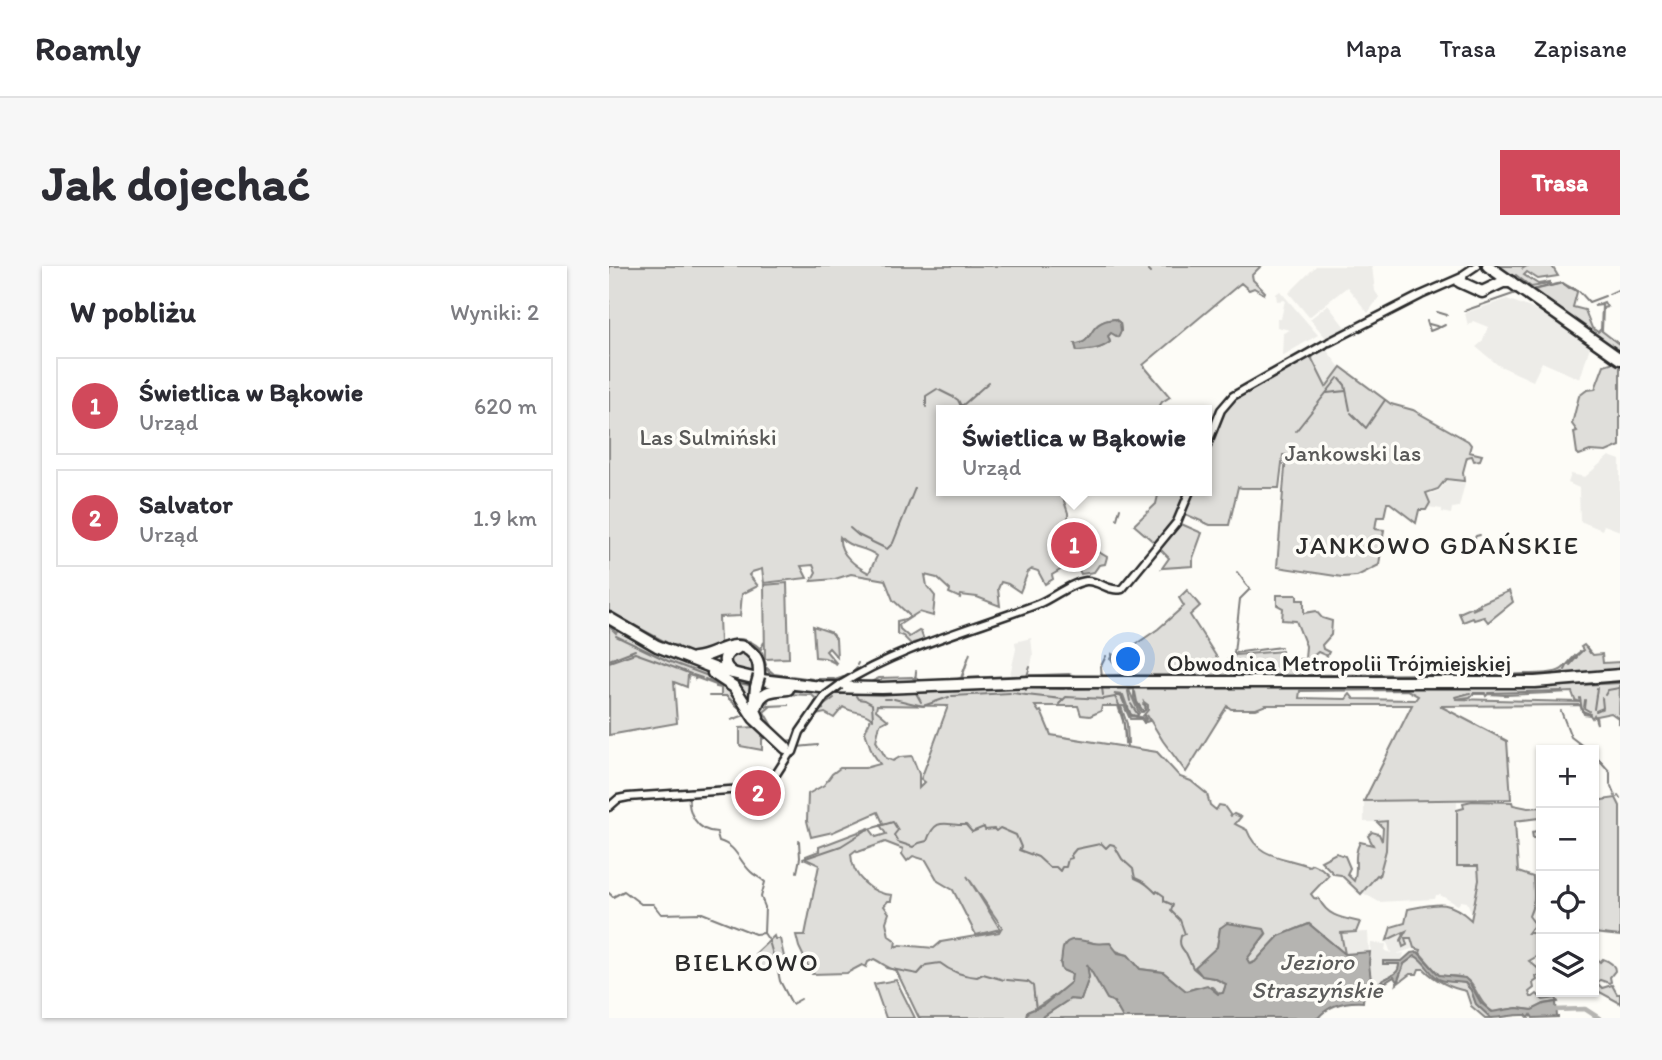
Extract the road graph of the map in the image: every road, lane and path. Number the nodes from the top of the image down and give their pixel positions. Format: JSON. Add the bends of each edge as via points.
{"nodes":[{"id":1,"x":1476,"y":266,"type":"edge"},
{"id":2,"x":1490,"y":266,"type":"edge"},
{"id":3,"x":1459,"y":280,"type":"junction"},
{"id":4,"x":1511,"y":282,"type":"junction"},
{"id":5,"x":1620,"y":358,"type":"edge"},
{"id":6,"x":1212,"y":432,"type":"edge"},
{"id":7,"x":1188,"y":496,"type":"edge"},
{"id":8,"x":614,"y":625,"type":"edge"},
{"id":9,"x":682,"y":656,"type":"junction"},
{"id":10,"x":713,"y":673,"type":"junction"},
{"id":11,"x":734,"y":674,"type":"junction"},
{"id":12,"x":758,"y":675,"type":"junction"},
{"id":13,"x":1620,"y":677,"type":"edge"},
{"id":14,"x":1044,"y":684,"type":"junction"},
{"id":15,"x":788,"y":689,"type":"junction"},
{"id":16,"x":761,"y":722,"type":"junction"},
{"id":17,"x":789,"y":750,"type":"junction"},
{"id":18,"x":609,"y":807,"type":"edge"}],
"edges":[{"from":1,"to":3,"type":"main road"},
{"from":2,"to":3,"type":"highway","via":[[1493,282],[1487,289]]},
{"from":2,"to":4,"type":"highway"},
{"from":2,"to":5,"type":"highway"},
{"from":3,"to":4,"type":"highway","via":[[1482,292]]},
{"from":3,"to":6,"type":"main road","via":[[1421,295],[1233,396]]},
{"from":4,"to":5,"type":"highway"},
{"from":7,"to":17,"type":"main road","bridge":true,"via":[[1176,524],[1122,589],[1081,583],[1035,605],[938,638],[840,685],[825,696]]},
{"from":8,"to":9,"type":"highway","name":"Obwodnica Metropolii Trójmiejskiej"},
{"from":8,"to":10,"type":"highway","name":"Obwodnica Metropolii Trójmiejskiej","via":[[663,654]]},
{"from":9,"to":11,"type":"highway","name":"Obwodnica Metropolii Trójmiejskiej"},
{"from":9,"to":12,"type":"highway","via":[[700,658],[743,647],[755,656]]},
{"from":10,"to":15,"type":"highway","name":"Obwodnica Metropolii Trójmiejskiej"},
{"from":10,"to":16,"type":"highway","via":[[735,688]]},
{"from":11,"to":12,"type":"highway","via":[[726,667],[725,658],[739,649],[753,657]]},
{"from":11,"to":14,"type":"highway","name":"Obwodnica Metropolii Trójmiejskiej","via":[[837,688]]},
{"from":12,"to":16,"type":"highway","bridge":true,"via":[[754,708]]},
{"from":13,"to":14,"type":"highway","name":"Obwodnica Metropolii Trójmiejskiej","via":[[1524,686]]},
{"from":14,"to":15,"type":"highway","name":"Obwodnica Metropolii Trójmiejskiej","via":[[865,693]]},
{"from":15,"to":16,"type":"highway","via":[[767,692],[760,698]]},
{"from":16,"to":17,"type":"highway"},
{"from":17,"to":18,"type":"main road","via":[[763,787],[628,797]]}]}
